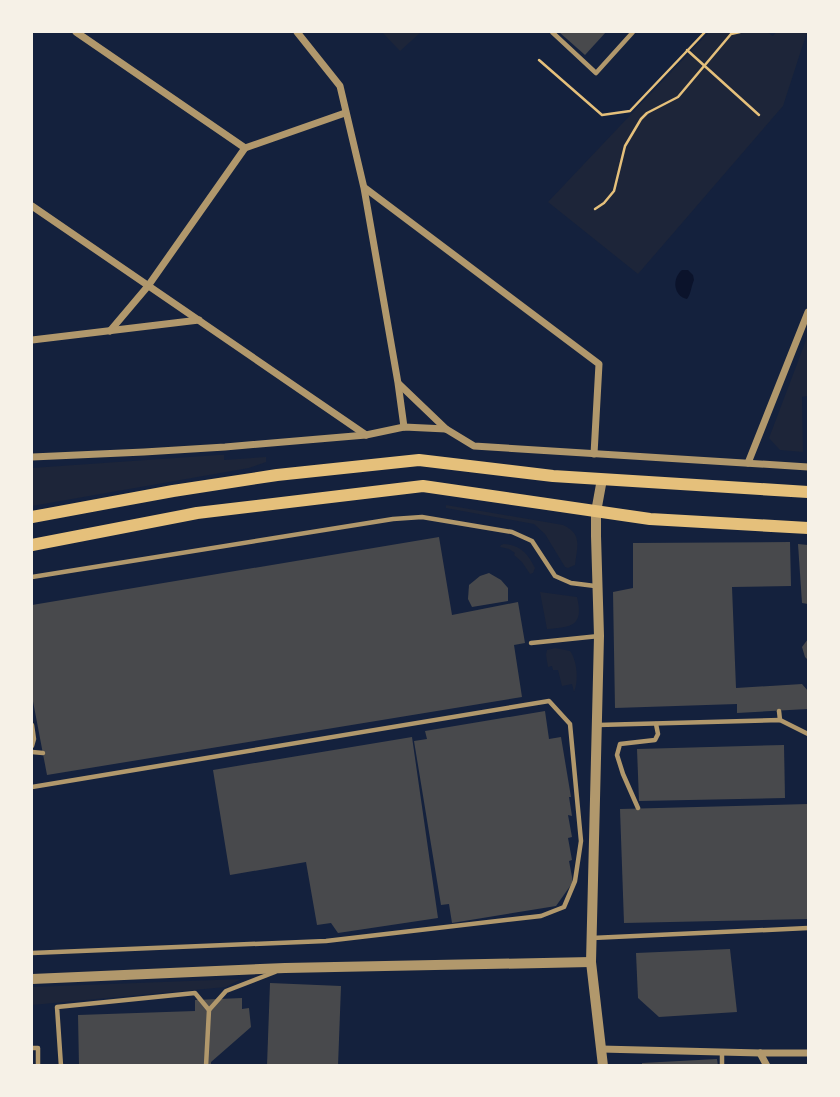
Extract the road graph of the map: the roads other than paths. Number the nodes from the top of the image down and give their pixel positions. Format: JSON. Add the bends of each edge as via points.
{"nodes":[{"id":1,"x":76,"y":32,"type":"edge"},
{"id":2,"x":297,"y":32,"type":"edge"},
{"id":3,"x":552,"y":32,"type":"edge"},
{"id":4,"x":633,"y":32,"type":"edge"},
{"id":5,"x":345,"y":113,"type":"junction"},
{"id":6,"x":245,"y":148,"type":"junction"},
{"id":7,"x":364,"y":188,"type":"junction"},
{"id":8,"x":32,"y":206,"type":"edge"},
{"id":9,"x":148,"y":286,"type":"junction"},
{"id":10,"x":808,"y":312,"type":"edge"},
{"id":11,"x":200,"y":320,"type":"junction"},
{"id":12,"x":110,"y":331,"type":"junction"},
{"id":13,"x":32,"y":340,"type":"edge"},
{"id":14,"x":398,"y":383,"type":"junction"},
{"id":15,"x":404,"y":427,"type":"junction"},
{"id":16,"x":446,"y":429,"type":"junction"},
{"id":17,"x":366,"y":435,"type":"junction"},
{"id":18,"x":594,"y":454,"type":"junction"},
{"id":19,"x":32,"y":457,"type":"edge"},
{"id":20,"x":748,"y":463,"type":"junction"},
{"id":21,"x":808,"y":467,"type":"edge"},
{"id":22,"x":602,"y":480,"type":"junction"},
{"id":23,"x":808,"y":492,"type":"edge"},
{"id":24,"x":596,"y":512,"type":"junction"},
{"id":25,"x":32,"y":517,"type":"edge"},
{"id":26,"x":808,"y":528,"type":"edge"},
{"id":27,"x":32,"y":545,"type":"edge"},
{"id":28,"x":32,"y":577,"type":"edge"},
{"id":29,"x":596,"y":586,"type":"junction"},
{"id":30,"x":599,"y":636,"type":"junction"},
{"id":31,"x":531,"y":643,"type":"dead end"},
{"id":32,"x":779,"y":710,"type":"dead end"},
{"id":33,"x":780,"y":720,"type":"junction"},
{"id":34,"x":656,"y":724,"type":"junction"},
{"id":35,"x":32,"y":725,"type":"edge"},
{"id":36,"x":597,"y":725,"type":"junction"},
{"id":37,"x":808,"y":734,"type":"edge"},
{"id":38,"x":32,"y":746,"type":"edge"},
{"id":39,"x":32,"y":752,"type":"edge"},
{"id":40,"x":43,"y":753,"type":"dead end"},
{"id":41,"x":32,"y":787,"type":"edge"},
{"id":42,"x":638,"y":808,"type":"dead end"},
{"id":43,"x":808,"y":928,"type":"edge"},
{"id":44,"x":591,"y":938,"type":"junction"},
{"id":45,"x":32,"y":953,"type":"edge"},
{"id":46,"x":591,"y":962,"type":"junction"},
{"id":47,"x":285,"y":968,"type":"junction"},
{"id":48,"x":32,"y":979,"type":"edge"},
{"id":49,"x":209,"y":1010,"type":"junction"},
{"id":50,"x":35,"y":1048,"type":"edge"},
{"id":51,"x":601,"y":1049,"type":"junction"},
{"id":52,"x":722,"y":1052,"type":"junction"},
{"id":53,"x":760,"y":1053,"type":"junction"},
{"id":54,"x":808,"y":1053,"type":"edge"},
{"id":55,"x":38,"y":1066,"type":"edge"},
{"id":56,"x":61,"y":1066,"type":"edge"},
{"id":57,"x":206,"y":1066,"type":"edge"},
{"id":58,"x":603,"y":1066,"type":"edge"},
{"id":59,"x":722,"y":1066,"type":"edge"},
{"id":60,"x":767,"y":1066,"type":"edge"}],
"edges":[{"from":1,"to":6,"type":"street"},
{"from":2,"to":5,"type":"street","via":[[340,86]]},
{"from":3,"to":4,"type":"lane","via":[[596,73]]},
{"from":5,"to":6,"type":"street"},
{"from":5,"to":7,"type":"street"},
{"from":6,"to":9,"type":"street"},
{"from":7,"to":14,"type":"street"},
{"from":7,"to":18,"type":"street","via":[[600,364]]},
{"from":8,"to":9,"type":"street"},
{"from":9,"to":11,"type":"street"},
{"from":9,"to":12,"type":"street"},
{"from":10,"to":20,"type":"street"},
{"from":11,"to":12,"type":"street"},
{"from":11,"to":17,"type":"street"},
{"from":12,"to":13,"type":"street"},
{"from":14,"to":15,"type":"street"},
{"from":14,"to":16,"type":"street"},
{"from":15,"to":16,"type":"street"},
{"from":15,"to":17,"type":"street"},
{"from":16,"to":18,"type":"street","via":[[474,446]]},
{"from":17,"to":19,"type":"street"},
{"from":18,"to":20,"type":"street"},
{"from":20,"to":21,"type":"street"},
{"from":22,"to":23,"type":"main road"},
{"from":22,"to":24,"type":"street"},
{"from":22,"to":25,"type":"main road","via":[[419,460],[277,475]]},
{"from":24,"to":26,"type":"main road"},
{"from":24,"to":27,"type":"main road","via":[[423,486],[197,513]]},
{"from":24,"to":29,"type":"street"},
{"from":28,"to":29,"type":"lane","via":[[422,517],[512,532],[532,541],[555,576]]},
{"from":29,"to":30,"type":"street"},
{"from":30,"to":31,"type":"lane"},
{"from":30,"to":36,"type":"street"},
{"from":32,"to":33,"type":"lane"},
{"from":33,"to":34,"type":"lane"},
{"from":33,"to":37,"type":"lane"},
{"from":34,"to":36,"type":"lane"},
{"from":34,"to":42,"type":"lane","via":[[655,740],[620,744],[617,755]]},
{"from":35,"to":38,"type":"lane","via":[[36,731]]},
{"from":36,"to":44,"type":"street"},
{"from":39,"to":40,"type":"lane"},
{"from":41,"to":45,"type":"lane","via":[[549,701],[570,724],[581,841],[575,881],[564,907],[541,916],[326,941]]},
{"from":43,"to":44,"type":"lane"},
{"from":44,"to":46,"type":"street"},
{"from":46,"to":47,"type":"street"},
{"from":46,"to":51,"type":"street"},
{"from":47,"to":48,"type":"street"},
{"from":47,"to":49,"type":"lane","via":[[226,991]]},
{"from":49,"to":56,"type":"lane","via":[[195,993],[57,1007]]},
{"from":49,"to":57,"type":"lane"},
{"from":50,"to":55,"type":"lane"},
{"from":51,"to":52,"type":"street"},
{"from":51,"to":58,"type":"street"},
{"from":52,"to":53,"type":"street"},
{"from":52,"to":59,"type":"lane"},
{"from":53,"to":54,"type":"street"},
{"from":53,"to":60,"type":"street"}]}
